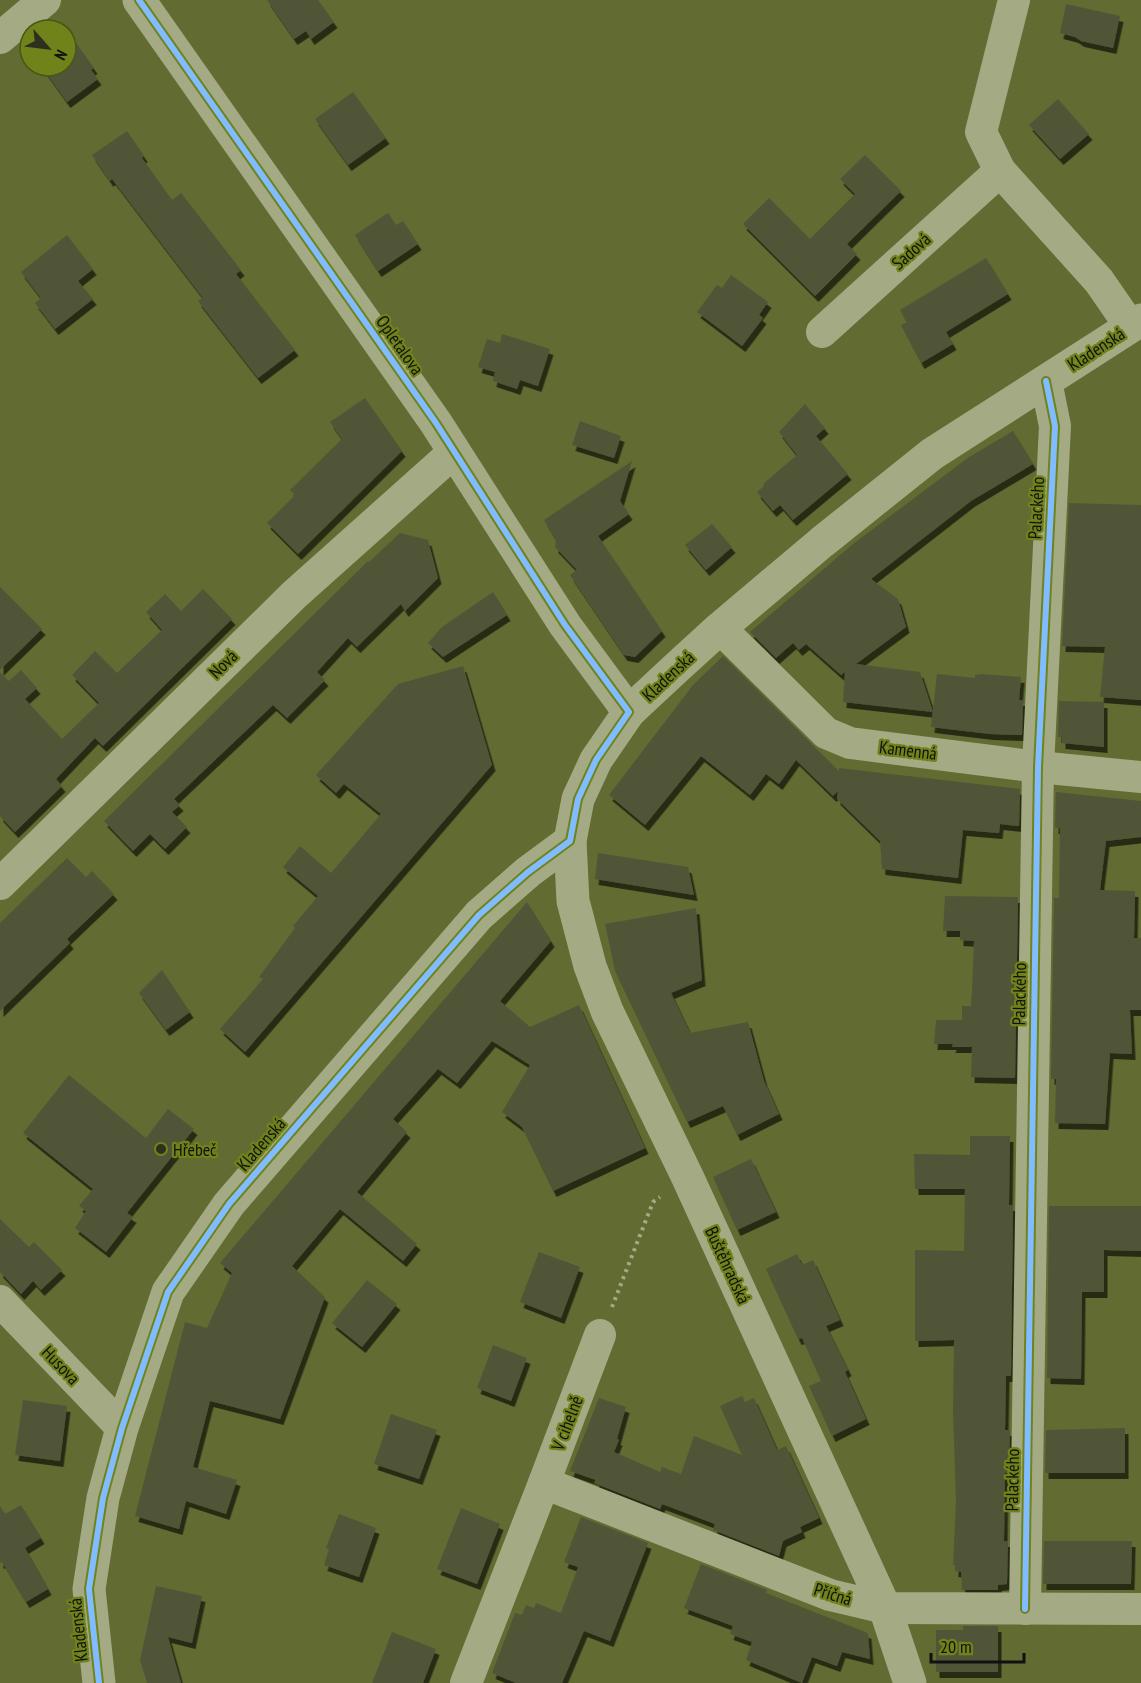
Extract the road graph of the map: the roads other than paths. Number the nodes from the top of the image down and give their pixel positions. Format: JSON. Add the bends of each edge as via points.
{"nodes":[{"id":1,"x":45,"y":0,"type":"edge"},
{"id":2,"x":139,"y":0,"type":"edge"},
{"id":3,"x":1014,"y":0,"type":"edge"},
{"id":4,"x":0,"y":38,"type":"edge"},
{"id":5,"x":1000,"y":171,"type":"junction"},
{"id":6,"x":1135,"y":323,"type":"edge"},
{"id":7,"x":822,"y":332,"type":"dead end"},
{"id":8,"x":1046,"y":381,"type":"junction"},
{"id":9,"x":454,"y":452,"type":"junction"},
{"id":10,"x":720,"y":628,"type":"junction"},
{"id":11,"x":629,"y":712,"type":"junction"},
{"id":12,"x":1038,"y":767,"type":"junction"},
{"id":13,"x":1141,"y":777,"type":"edge"},
{"id":14,"x":570,"y":841,"type":"junction"},
{"id":15,"x":0,"y":884,"type":"edge"},
{"id":16,"x":0,"y":1301,"type":"edge"},
{"id":17,"x":600,"y":1335,"type":"road end"},
{"id":18,"x":122,"y":1428,"type":"junction"},
{"id":19,"x":544,"y":1483,"type":"junction"},
{"id":20,"x":885,"y":1608,"type":"junction"},
{"id":21,"x":1025,"y":1609,"type":"junction"},
{"id":22,"x":1141,"y":1609,"type":"edge"},
{"id":23,"x":99,"y":1683,"type":"edge"},
{"id":24,"x":466,"y":1683,"type":"edge"},
{"id":25,"x":910,"y":1683,"type":"edge"}],
"edges":[{"from":1,"to":4,"type":"street"},
{"from":2,"to":9,"type":"street","name":"Opletalova"},
{"from":3,"to":5,"type":"street","via":[[981,132]]},
{"from":5,"to":6,"type":"street"},
{"from":5,"to":7,"type":"street","name":"Sadová"},
{"from":6,"to":8,"type":"street","name":"Kladenská"},
{"from":8,"to":10,"type":"street","name":"Kladenská","via":[[932,454]]},
{"from":8,"to":12,"type":"street","name":"Palackého","via":[[1055,426]]},
{"from":9,"to":11,"type":"street","name":"Opletalova","via":[[565,625]]},
{"from":9,"to":15,"type":"street","name":"Nová","via":[[294,595]]},
{"from":10,"to":11,"type":"street","name":"Kladenská"},
{"from":10,"to":12,"type":"street","name":"Kamenná","via":[[826,733],[850,743]]},
{"from":11,"to":14,"type":"street","name":"Kladenská","via":[[596,760],[579,799]]},
{"from":12,"to":13,"type":"street","name":"Kamenná"},
{"from":12,"to":21,"type":"street","name":"Palackého"},
{"from":14,"to":18,"type":"street","name":"Kladenská","via":[[479,915],[229,1204],[168,1292]]},
{"from":14,"to":20,"type":"street","name":"Buštěhradská","via":[[573,901],[607,1011]]},
{"from":16,"to":18,"type":"street","name":"Husova"},
{"from":17,"to":19,"type":"street","name":"V cihelně"},
{"from":18,"to":23,"type":"street","name":"Kladenská","via":[[103,1498],[89,1589]]},
{"from":19,"to":20,"type":"street","name":"Příčná","via":[[830,1595]]},
{"from":19,"to":24,"type":"street","name":"V cihelně"},
{"from":20,"to":21,"type":"street","name":"Příčná"},
{"from":20,"to":25,"type":"street","name":"Buštěhradská"},
{"from":21,"to":22,"type":"street","name":"Příčná"}]}
